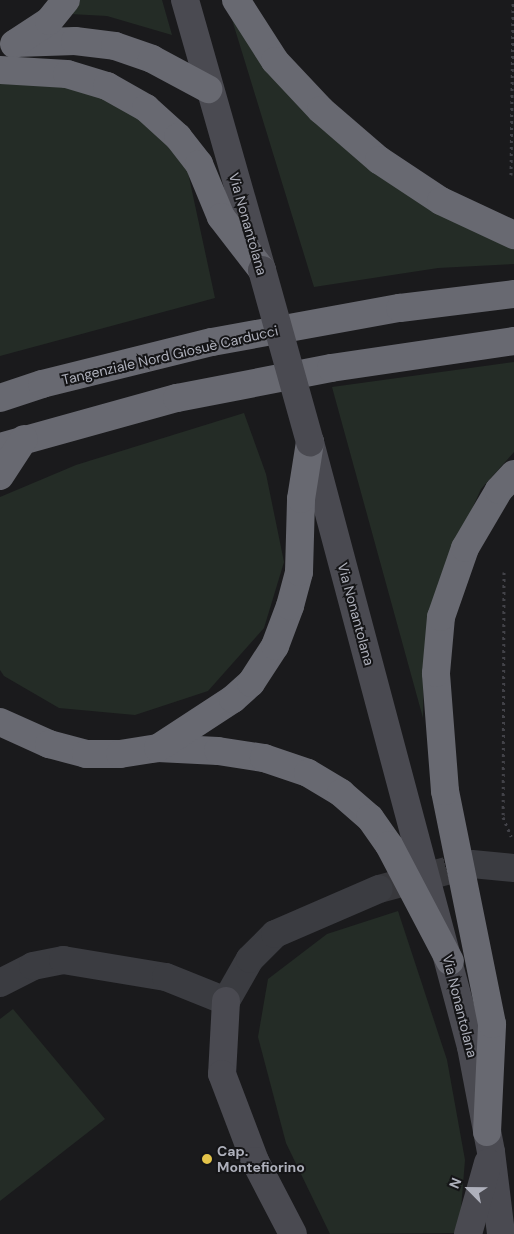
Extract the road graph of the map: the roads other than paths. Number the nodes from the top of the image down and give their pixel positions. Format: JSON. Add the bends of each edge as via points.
{"nodes":[{"id":1,"x":66,"y":0,"type":"edge"},
{"id":2,"x":185,"y":0,"type":"edge"},
{"id":3,"x":236,"y":0,"type":"edge"},
{"id":4,"x":8,"y":47,"type":"edge"},
{"id":5,"x":0,"y":70,"type":"edge"},
{"id":6,"x":208,"y":89,"type":"junction"},
{"id":7,"x":514,"y":235,"type":"edge"},
{"id":8,"x":262,"y":270,"type":"junction"},
{"id":9,"x":514,"y":294,"type":"edge"},
{"id":10,"x":514,"y":341,"type":"edge"},
{"id":11,"x":0,"y":381,"type":"edge"},
{"id":12,"x":42,"y":384,"type":"junction"},
{"id":13,"x":0,"y":398,"type":"edge"},
{"id":14,"x":310,"y":442,"type":"junction"},
{"id":15,"x":12,"y":443,"type":"edge"},
{"id":16,"x":514,"y":474,"type":"edge"},
{"id":17,"x":0,"y":476,"type":"edge"},
{"id":18,"x":0,"y":722,"type":"edge"},
{"id":19,"x":158,"y":748,"type":"junction"},
{"id":20,"x":472,"y":864,"type":"tunnel mouth"},
{"id":21,"x":514,"y":868,"type":"edge"},
{"id":22,"x":379,"y":889,"type":"tunnel mouth"},
{"id":23,"x":450,"y":961,"type":"junction"},
{"id":24,"x":0,"y":983,"type":"edge"},
{"id":25,"x":226,"y":1001,"type":"junction"},
{"id":26,"x":489,"y":1142,"type":"junction"},
{"id":27,"x":293,"y":1234,"type":"edge"},
{"id":28,"x":468,"y":1234,"type":"edge"},
{"id":29,"x":501,"y":1234,"type":"edge"}],
"edges":[{"from":1,"to":4,"type":"highway","via":[[49,21]]},
{"from":2,"to":6,"type":"main road","name":"Via Nonantolana"},
{"from":3,"to":7,"type":"highway","via":[[275,61],[321,110],[379,160],[441,201]]},
{"from":4,"to":6,"type":"highway","via":[[75,41],[115,46],[152,59]]},
{"from":5,"to":8,"type":"highway","via":[[67,74],[107,86],[146,108],[178,136],[199,164],[221,217]]},
{"from":6,"to":8,"type":"main road","name":"Via Nonantolana"},
{"from":8,"to":14,"type":"main road","name":"Via Nonantolana","bridge":true},
{"from":9,"to":12,"type":"highway","name":"Tangenziale Nord Giosuè Carducci","via":[[400,308],[212,342]]},
{"from":10,"to":15,"type":"highway","via":[[331,368],[177,398]]},
{"from":11,"to":12,"type":"highway"},
{"from":12,"to":13,"type":"highway","name":"Tangenziale Nord Giosuè Carducci"},
{"from":14,"to":19,"type":"highway","via":[[301,499],[299,572],[274,646],[251,683],[233,699]]},
{"from":14,"to":23,"type":"main road","name":"Via Nonantolana"},
{"from":15,"to":17,"type":"highway"},
{"from":16,"to":26,"type":"highway","via":[[499,490],[465,548],[441,617],[436,673],[445,791],[492,1024]]},
{"from":18,"to":19,"type":"highway","via":[[49,744],[86,754],[120,754]]},
{"from":19,"to":23,"type":"highway","via":[[218,751],[264,758],[308,773],[341,793],[370,818],[389,845]]},
{"from":20,"to":21,"type":"street"},
{"from":22,"to":25,"type":"street","via":[[275,934],[250,959]]},
{"from":23,"to":26,"type":"main road","name":"Via Nonantolana"},
{"from":24,"to":25,"type":"street","via":[[33,966],[63,960],[166,977]]},
{"from":25,"to":27,"type":"main road","via":[[222,1074],[255,1160]]},
{"from":26,"to":28,"type":"main road"},
{"from":26,"to":29,"type":"main road","name":"Via Nonantolana"}]}
